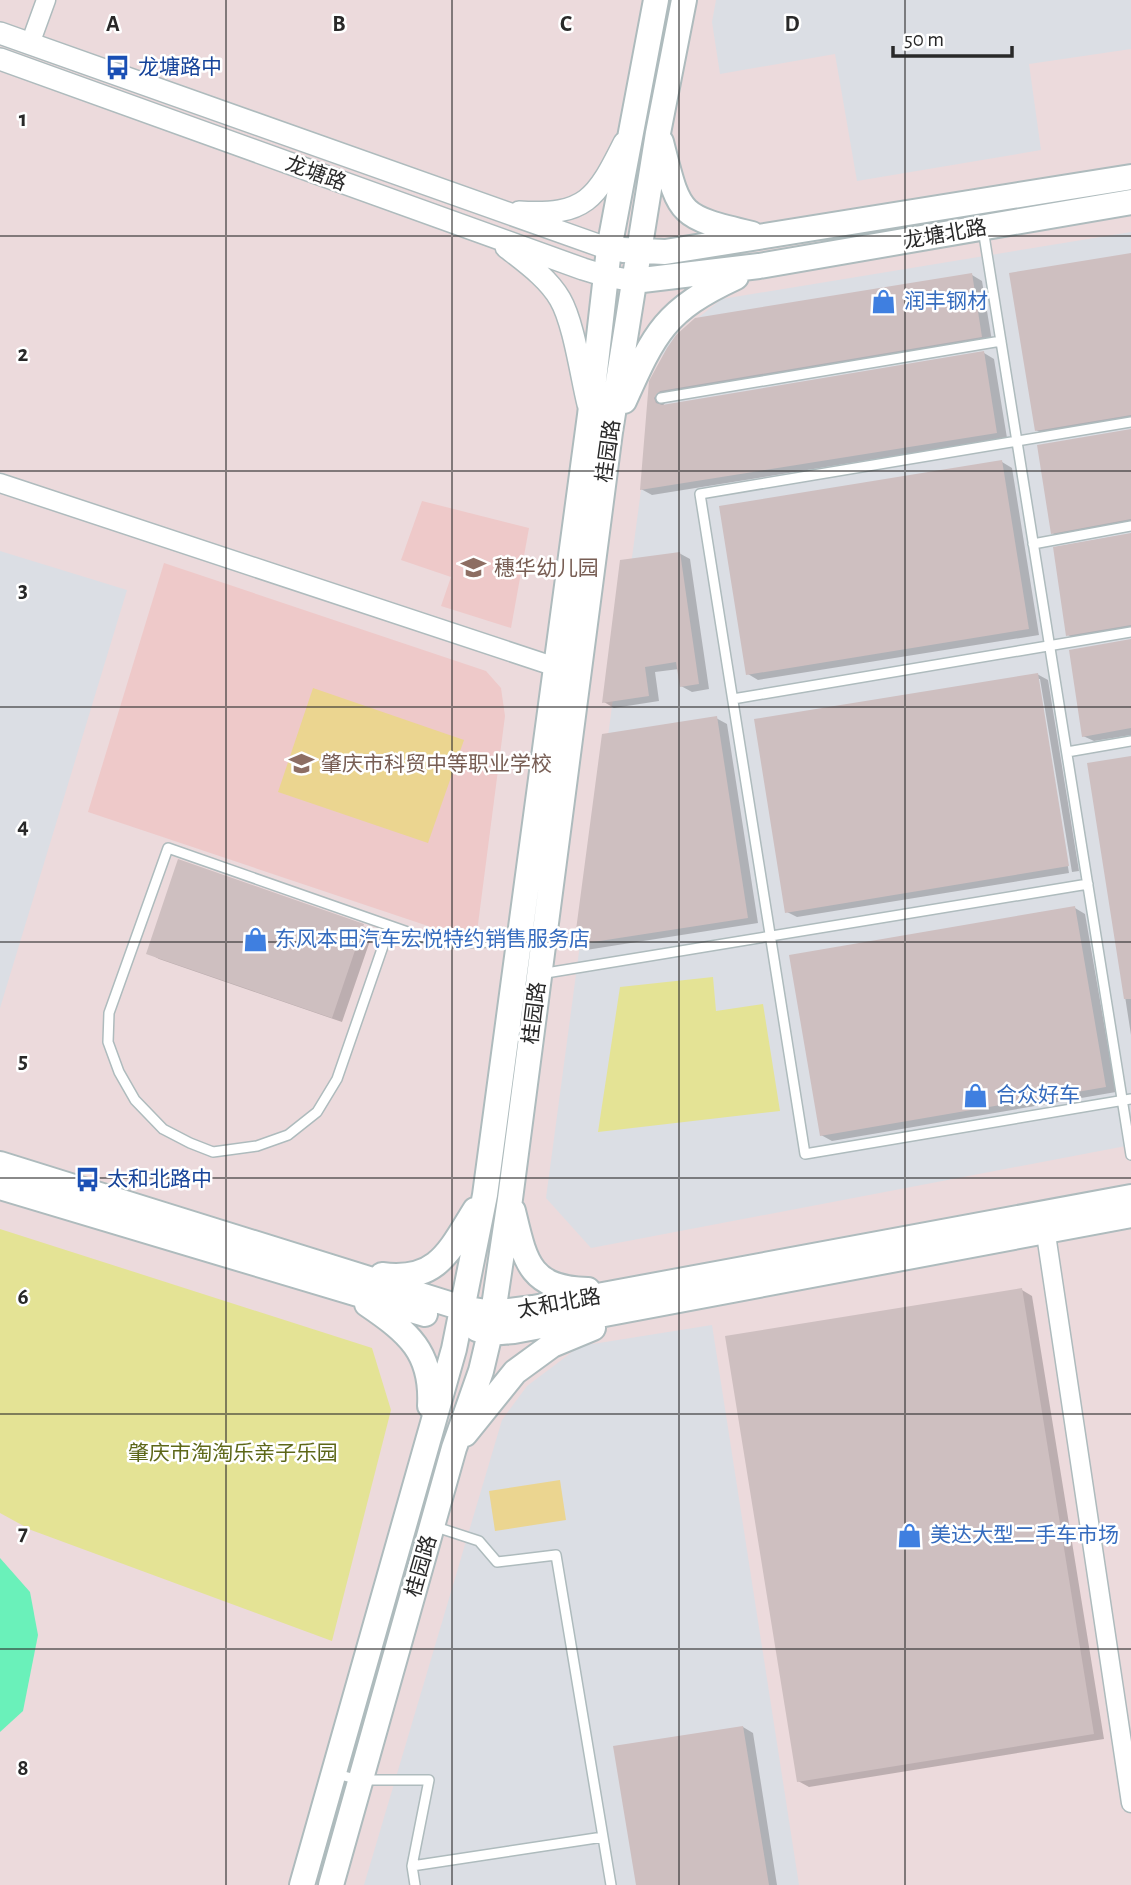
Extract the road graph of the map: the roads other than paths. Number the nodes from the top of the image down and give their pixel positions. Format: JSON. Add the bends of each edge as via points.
{"nodes":[{"id":1,"x":46,"y":0,"type":"edge"},
{"id":2,"x":656,"y":0,"type":"edge"},
{"id":3,"x":684,"y":0,"type":"edge"},
{"id":4,"x":0,"y":33,"type":"edge"},
{"id":5,"x":30,"y":44,"type":"junction"},
{"id":6,"x":0,"y":59,"type":"edge"},
{"id":7,"x":632,"y":129,"type":"junction"},
{"id":8,"x":658,"y":133,"type":"junction"},
{"id":9,"x":1131,"y":177,"type":"edge"},
{"id":10,"x":1131,"y":202,"type":"edge"},
{"id":11,"x":495,"y":210,"type":"junction"},
{"id":12,"x":983,"y":228,"type":"junction"},
{"id":13,"x":494,"y":237,"type":"junction"},
{"id":14,"x":763,"y":237,"type":"junction"},
{"id":15,"x":609,"y":249,"type":"junction"},
{"id":16,"x":639,"y":252,"type":"junction"},
{"id":17,"x":759,"y":267,"type":"junction"},
{"id":18,"x":606,"y":276,"type":"junction"},
{"id":19,"x":634,"y":281,"type":"junction"},
{"id":20,"x":1001,"y":341,"type":"junction"},
{"id":21,"x":661,"y":398,"type":"dead end"},
{"id":22,"x":590,"y":415,"type":"junction"},
{"id":23,"x":1131,"y":422,"type":"edge"},
{"id":24,"x":610,"y":432,"type":"junction"},
{"id":25,"x":1017,"y":441,"type":"junction"},
{"id":26,"x":0,"y":483,"type":"edge"},
{"id":27,"x":1131,"y":526,"type":"edge"},
{"id":28,"x":1033,"y":544,"type":"junction"},
{"id":29,"x":1131,"y":632,"type":"edge"},
{"id":30,"x":1050,"y":646,"type":"junction"},
{"id":31,"x":555,"y":666,"type":"junction"},
{"id":32,"x":579,"y":675,"type":"junction"},
{"id":33,"x":733,"y":699,"type":"junction"},
{"id":34,"x":1131,"y":741,"type":"edge"},
{"id":35,"x":1067,"y":752,"type":"junction"},
{"id":36,"x":1088,"y":884,"type":"junction"},
{"id":37,"x":390,"y":926,"type":"junction"},
{"id":38,"x":770,"y":936,"type":"junction"},
{"id":39,"x":519,"y":942,"type":"junction"},
{"id":40,"x":539,"y":974,"type":"junction"},
{"id":41,"x":1127,"y":1099,"type":"edge"},
{"id":42,"x":1129,"y":1127,"type":"edge"},
{"id":43,"x":1131,"y":1155,"type":"edge"},
{"id":44,"x":0,"y":1164,"type":"edge"},
{"id":45,"x":0,"y":1187,"type":"edge"},
{"id":46,"x":485,"y":1195,"type":"junction"},
{"id":47,"x":1131,"y":1197,"type":"edge"},
{"id":48,"x":510,"y":1199,"type":"junction"},
{"id":49,"x":1131,"y":1215,"type":"edge"},
{"id":50,"x":1044,"y":1222,"type":"junction"},
{"id":51,"x":347,"y":1281,"type":"junction"},
{"id":52,"x":628,"y":1290,"type":"junction"},
{"id":53,"x":612,"y":1314,"type":"junction"},
{"id":54,"x":461,"y":1316,"type":"junction"},
{"id":55,"x":491,"y":1323,"type":"junction"},
{"id":56,"x":428,"y":1438,"type":"junction"},
{"id":57,"x":454,"y":1448,"type":"junction"},
{"id":58,"x":432,"y":1526,"type":"junction"},
{"id":59,"x":334,"y":1774,"type":"junction"},
{"id":60,"x":360,"y":1780,"type":"junction"},
{"id":61,"x":1131,"y":1803,"type":"edge"},
{"id":62,"x":603,"y":1837,"type":"junction"},
{"id":63,"x":412,"y":1866,"type":"junction"},
{"id":64,"x":302,"y":1885,"type":"edge"},
{"id":65,"x":331,"y":1885,"type":"edge"},
{"id":66,"x":415,"y":1885,"type":"edge"},
{"id":67,"x":611,"y":1885,"type":"edge"}],
"edges":[{"from":1,"to":5,"type":"street"},
{"from":2,"to":7,"type":"main road"},
{"from":3,"to":8,"type":"main road","name":"桂园路"},
{"from":4,"to":5,"type":"street"},
{"from":5,"to":11,"type":"street"},
{"from":6,"to":13,"type":"street","name":"龙塘路"},
{"from":7,"to":11,"type":"street","via":[[606,179],[581,205],[548,214]]},
{"from":7,"to":15,"type":"main road"},
{"from":8,"to":14,"type":"main road","via":[[678,200],[686,212],[701,221]]},
{"from":8,"to":16,"type":"main road","name":"桂园路"},
{"from":9,"to":14,"type":"main road","name":"龙塘北路"},
{"from":10,"to":12,"type":"main road","name":"龙塘北路"},
{"from":11,"to":15,"type":"street"},
{"from":12,"to":17,"type":"main road","name":"龙塘北路"},
{"from":12,"to":20,"type":"lane"},
{"from":13,"to":18,"type":"street","name":"龙塘路"},
{"from":13,"to":22,"type":"street","via":[[534,270],[560,300],[568,316]]},
{"from":14,"to":16,"type":"main road","name":"龙塘北路"},
{"from":15,"to":16,"type":"main road","name":"龙塘北路"},
{"from":15,"to":18,"type":"main road"},
{"from":16,"to":19,"type":"main road","name":"桂园路"},
{"from":17,"to":19,"type":"main road"},
{"from":17,"to":24,"type":"main road","via":[[711,288],[669,318],[653,341]]},
{"from":18,"to":19,"type":"street","name":"龙塘路"},
{"from":18,"to":22,"type":"main road"},
{"from":19,"to":24,"type":"main road","name":"桂园路"},
{"from":20,"to":21,"type":"lane"},
{"from":20,"to":25,"type":"lane"},
{"from":22,"to":31,"type":"main road"},
{"from":23,"to":25,"type":"lane"},
{"from":24,"to":32,"type":"main road","name":"桂园路"},
{"from":25,"to":28,"type":"lane"},
{"from":25,"to":33,"type":"lane","via":[[700,494]]},
{"from":26,"to":31,"type":"street"},
{"from":27,"to":28,"type":"lane"},
{"from":28,"to":30,"type":"lane"},
{"from":29,"to":30,"type":"lane"},
{"from":30,"to":33,"type":"lane"},
{"from":30,"to":35,"type":"lane"},
{"from":31,"to":32,"type":"street"},
{"from":31,"to":39,"type":"main road"},
{"from":32,"to":40,"type":"main road","name":"桂园路"},
{"from":33,"to":38,"type":"lane"},
{"from":34,"to":35,"type":"lane"},
{"from":35,"to":36,"type":"lane"},
{"from":36,"to":38,"type":"lane"},
{"from":36,"to":41,"type":"lane"},
{"from":37,"to":37,"type":"lane","via":[[168,849],[109,1013],[108,1042],[135,1100],[163,1129],[213,1152],[257,1146],[288,1135],[317,1112],[337,1079]]},
{"from":37,"to":39,"type":"lane","via":[[439,943]]},
{"from":38,"to":40,"type":"lane"},
{"from":38,"to":41,"type":"lane","via":[[805,1154]]},
{"from":39,"to":46,"type":"main road"},
{"from":40,"to":48,"type":"main road","name":"桂园路"},
{"from":41,"to":42,"type":"lane"},
{"from":42,"to":43,"type":"lane"},
{"from":44,"to":51,"type":"main road","name":"太和北路"},
{"from":45,"to":51,"type":"main road","name":"太和北路"},
{"from":46,"to":51,"type":"main road","via":[[452,1248],[431,1268],[401,1278]]},
{"from":46,"to":54,"type":"main road"},
{"from":47,"to":50,"type":"main road","name":"太和北路"},
{"from":48,"to":52,"type":"main road","via":[[526,1260],[536,1274],[569,1290]]},
{"from":48,"to":55,"type":"main road","name":"桂园路"},
{"from":49,"to":50,"type":"main road","name":"太和北路"},
{"from":50,"to":52,"type":"main road","name":"太和北路"},
{"from":50,"to":53,"type":"main road","name":"太和北路"},
{"from":50,"to":61,"type":"street"},
{"from":51,"to":54,"type":"main road","name":"太和北路"},
{"from":51,"to":56,"type":"main road","via":[[420,1351],[431,1392]]},
{"from":52,"to":55,"type":"main road","name":"太和北路","via":[[521,1310]]},
{"from":53,"to":55,"type":"main road","name":"太和北路","via":[[514,1331]]},
{"from":53,"to":57,"type":"main road","via":[[596,1327],[552,1345],[515,1372]]},
{"from":54,"to":55,"type":"main road","name":"太和北路"},
{"from":54,"to":56,"type":"main road"},
{"from":55,"to":57,"type":"main road","name":"桂园路","via":[[481,1371]]},
{"from":56,"to":59,"type":"main road"},
{"from":57,"to":58,"type":"main road","name":"桂园路"},
{"from":58,"to":60,"type":"main road","name":"桂园路"},
{"from":58,"to":62,"type":"lane","via":[[479,1541],[497,1562],[556,1555]]},
{"from":59,"to":60,"type":"lane"},
{"from":59,"to":64,"type":"main road"},
{"from":60,"to":63,"type":"lane","via":[[429,1780]]},
{"from":60,"to":65,"type":"main road","name":"桂园路"},
{"from":62,"to":63,"type":"lane"},
{"from":62,"to":67,"type":"lane"},
{"from":63,"to":66,"type":"lane"}]}
